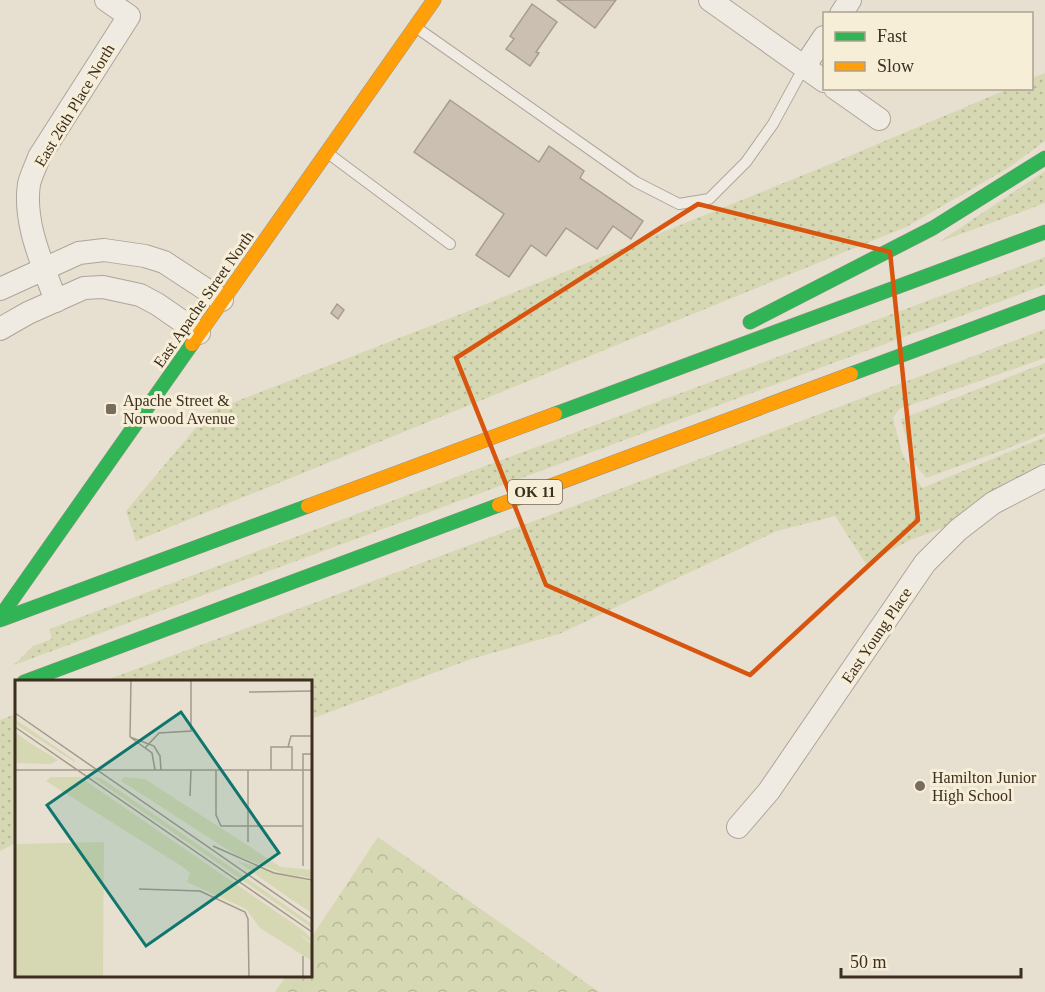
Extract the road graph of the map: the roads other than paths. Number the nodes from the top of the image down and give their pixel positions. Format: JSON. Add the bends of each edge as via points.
{"nodes":[{"id":1,"x":106,"y":0,"type":"edge"},
{"id":2,"x":434,"y":0,"type":"edge"},
{"id":3,"x":710,"y":0,"type":"edge"},
{"id":4,"x":415,"y":26,"type":"junction"},
{"id":5,"x":823,"y":40,"type":"edge"},
{"id":6,"x":804,"y":67,"type":"junction"},
{"id":7,"x":823,"y":80,"type":"edge"},
{"id":8,"x":838,"y":90,"type":"edge"},
{"id":9,"x":879,"y":119,"type":"dead end"},
{"id":10,"x":326,"y":153,"type":"junction"},
{"id":11,"x":1045,"y":158,"type":"edge"},
{"id":12,"x":1045,"y":232,"type":"edge"},
{"id":13,"x":450,"y":244,"type":"dead end"},
{"id":14,"x":45,"y":268,"type":"junction"},
{"id":15,"x":0,"y":290,"type":"edge"},
{"id":16,"x":222,"y":300,"type":"junction"},
{"id":17,"x":56,"y":301,"type":"junction"},
{"id":18,"x":1045,"y":302,"type":"edge"},
{"id":19,"x":0,"y":329,"type":"edge"},
{"id":20,"x":199,"y":333,"type":"junction"},
{"id":21,"x":621,"y":389,"type":"junction"},
{"id":22,"x":1045,"y":476,"type":"edge"},
{"id":23,"x":0,"y":619,"type":"edge"},
{"id":24,"x":27,"y":680,"type":"edge"},
{"id":25,"x":738,"y":827,"type":"dead end"}],
"edges":[{"from":1,"to":14,"type":"street","name":"East 26th Place North","via":[[129,16],[39,157],[29,183],[34,239]]},
{"from":2,"to":4,"type":"main road","name":"East Apache Street North"},
{"from":3,"to":6,"type":"street"},
{"from":4,"to":6,"type":"lane","via":[[636,182],[679,204],[709,199],[747,162],[774,124]]},
{"from":4,"to":10,"type":"main road","name":"East Apache Street North"},
{"from":5,"to":6,"type":"street"},
{"from":6,"to":7,"type":"street"},
{"from":8,"to":9,"type":"street"},
{"from":10,"to":13,"type":"lane"},
{"from":10,"to":16,"type":"main road","name":"East Apache Street North"},
{"from":11,"to":21,"type":"main road","via":[[933,228]]},
{"from":12,"to":21,"type":"main road"},
{"from":14,"to":15,"type":"street"},
{"from":14,"to":16,"type":"street","via":[[79,253],[127,252],[164,262]]},
{"from":14,"to":17,"type":"street","name":"East 26th Place North"},
{"from":16,"to":20,"type":"main road","name":"East Apache Street North"},
{"from":17,"to":19,"type":"street"},
{"from":17,"to":20,"type":"street","via":[[84,288],[121,290],[157,304]]},
{"from":18,"to":24,"type":"main road","number":"OK 11"},
{"from":20,"to":23,"type":"main road","name":"East Apache Street North"},
{"from":21,"to":23,"type":"main road"},
{"from":22,"to":25,"type":"street","name":"East Young Place","via":[[993,503],[925,562],[769,791]]}]}
